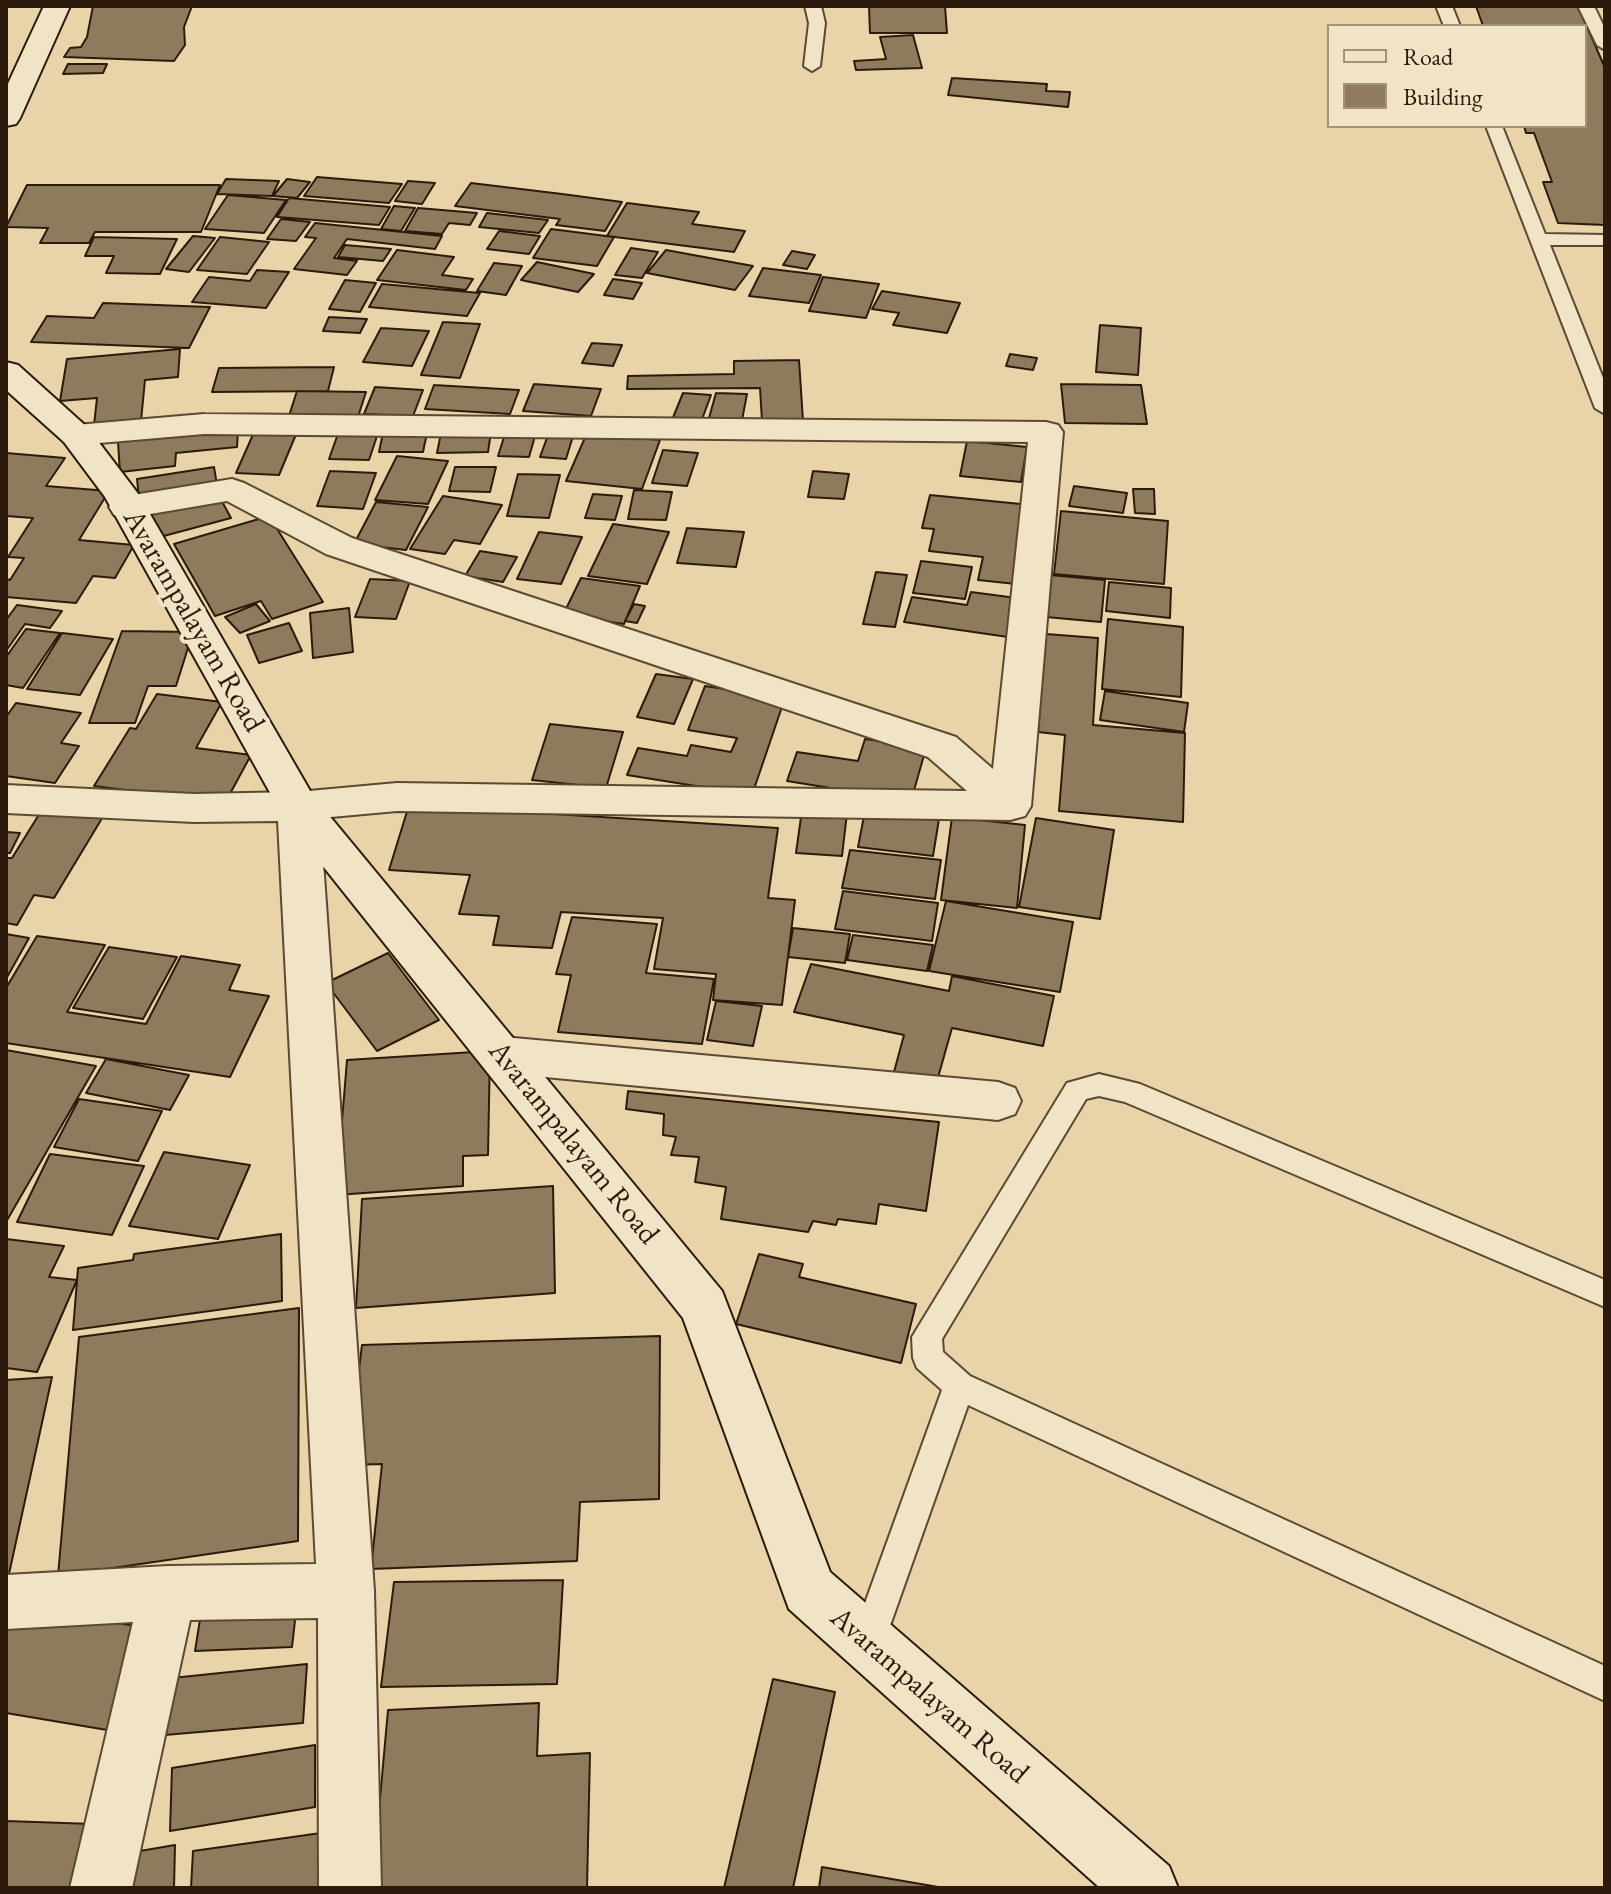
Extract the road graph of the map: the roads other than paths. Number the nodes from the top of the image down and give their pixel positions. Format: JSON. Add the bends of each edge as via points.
{"nodes":[{"id":1,"x":57,"y":6,"type":"edge"},
{"id":2,"x":813,"y":6,"type":"edge"},
{"id":3,"x":1586,"y":6,"type":"edge"},
{"id":4,"x":1605,"y":45,"type":"edge"},
{"id":5,"x":812,"y":66,"type":"dead end"},
{"id":6,"x":6,"y":118,"type":"edge"},
{"id":7,"x":1495,"y":128,"type":"edge"},
{"id":8,"x":1540,"y":239,"type":"junction"},
{"id":9,"x":1605,"y":240,"type":"edge"},
{"id":10,"x":6,"y":372,"type":"edge"},
{"id":11,"x":1605,"y":408,"type":"edge"},
{"id":12,"x":76,"y":435,"type":"junction"},
{"id":13,"x":127,"y":507,"type":"junction"},
{"id":14,"x":6,"y":799,"type":"edge"},
{"id":15,"x":298,"y":806,"type":"junction"},
{"id":16,"x":1010,"y":806,"type":"junction"},
{"id":17,"x":503,"y":1055,"type":"junction"},
{"id":18,"x":998,"y":1101,"type":"dead end"},
{"id":19,"x":1605,"y":1294,"type":"edge"},
{"id":20,"x":959,"y":1386,"type":"junction"},
{"id":21,"x":346,"y":1591,"type":"junction"},
{"id":22,"x":168,"y":1593,"type":"junction"},
{"id":23,"x":6,"y":1602,"type":"edge"},
{"id":24,"x":868,"y":1642,"type":"junction"},
{"id":25,"x":1605,"y":1684,"type":"edge"},
{"id":26,"x":101,"y":1888,"type":"edge"},
{"id":27,"x":350,"y":1888,"type":"edge"},
{"id":28,"x":1147,"y":1888,"type":"edge"}],
"edges":[{"from":1,"to":6,"type":"street"},
{"from":2,"to":5,"type":"lane","via":[[817,23]]},
{"from":3,"to":4,"type":"lane"},
{"from":7,"to":8,"type":"lane"},
{"from":8,"to":9,"type":"lane"},
{"from":8,"to":11,"type":"lane"},
{"from":10,"to":12,"type":"street","name":"Avarampalayam Road"},
{"from":12,"to":13,"type":"street","name":"Avarampalayam Road"},
{"from":12,"to":16,"type":"street","via":[[204,424],[1046,432]]},
{"from":13,"to":15,"type":"street","name":"Avarampalayam Road"},
{"from":13,"to":16,"type":"street","via":[[232,490],[339,546],[942,747]]},
{"from":14,"to":15,"type":"street","via":[[194,808]]},
{"from":15,"to":16,"type":"street","via":[[397,797]]},
{"from":15,"to":17,"type":"street","name":"Avarampalayam Road"},
{"from":15,"to":21,"type":"street"},
{"from":17,"to":18,"type":"street"},
{"from":17,"to":24,"type":"street","name":"Avarampalayam Road","via":[[704,1307],[809,1590]]},
{"from":19,"to":20,"type":"lane","via":[[1130,1092],[1099,1085],[1077,1091],[927,1337],[928,1358]]},
{"from":20,"to":24,"type":"lane"},
{"from":20,"to":25,"type":"lane"},
{"from":21,"to":22,"type":"street"},
{"from":21,"to":27,"type":"street"},
{"from":22,"to":23,"type":"street"},
{"from":22,"to":26,"type":"street"},
{"from":24,"to":28,"type":"street","name":"Avarampalayam Road"}]}
